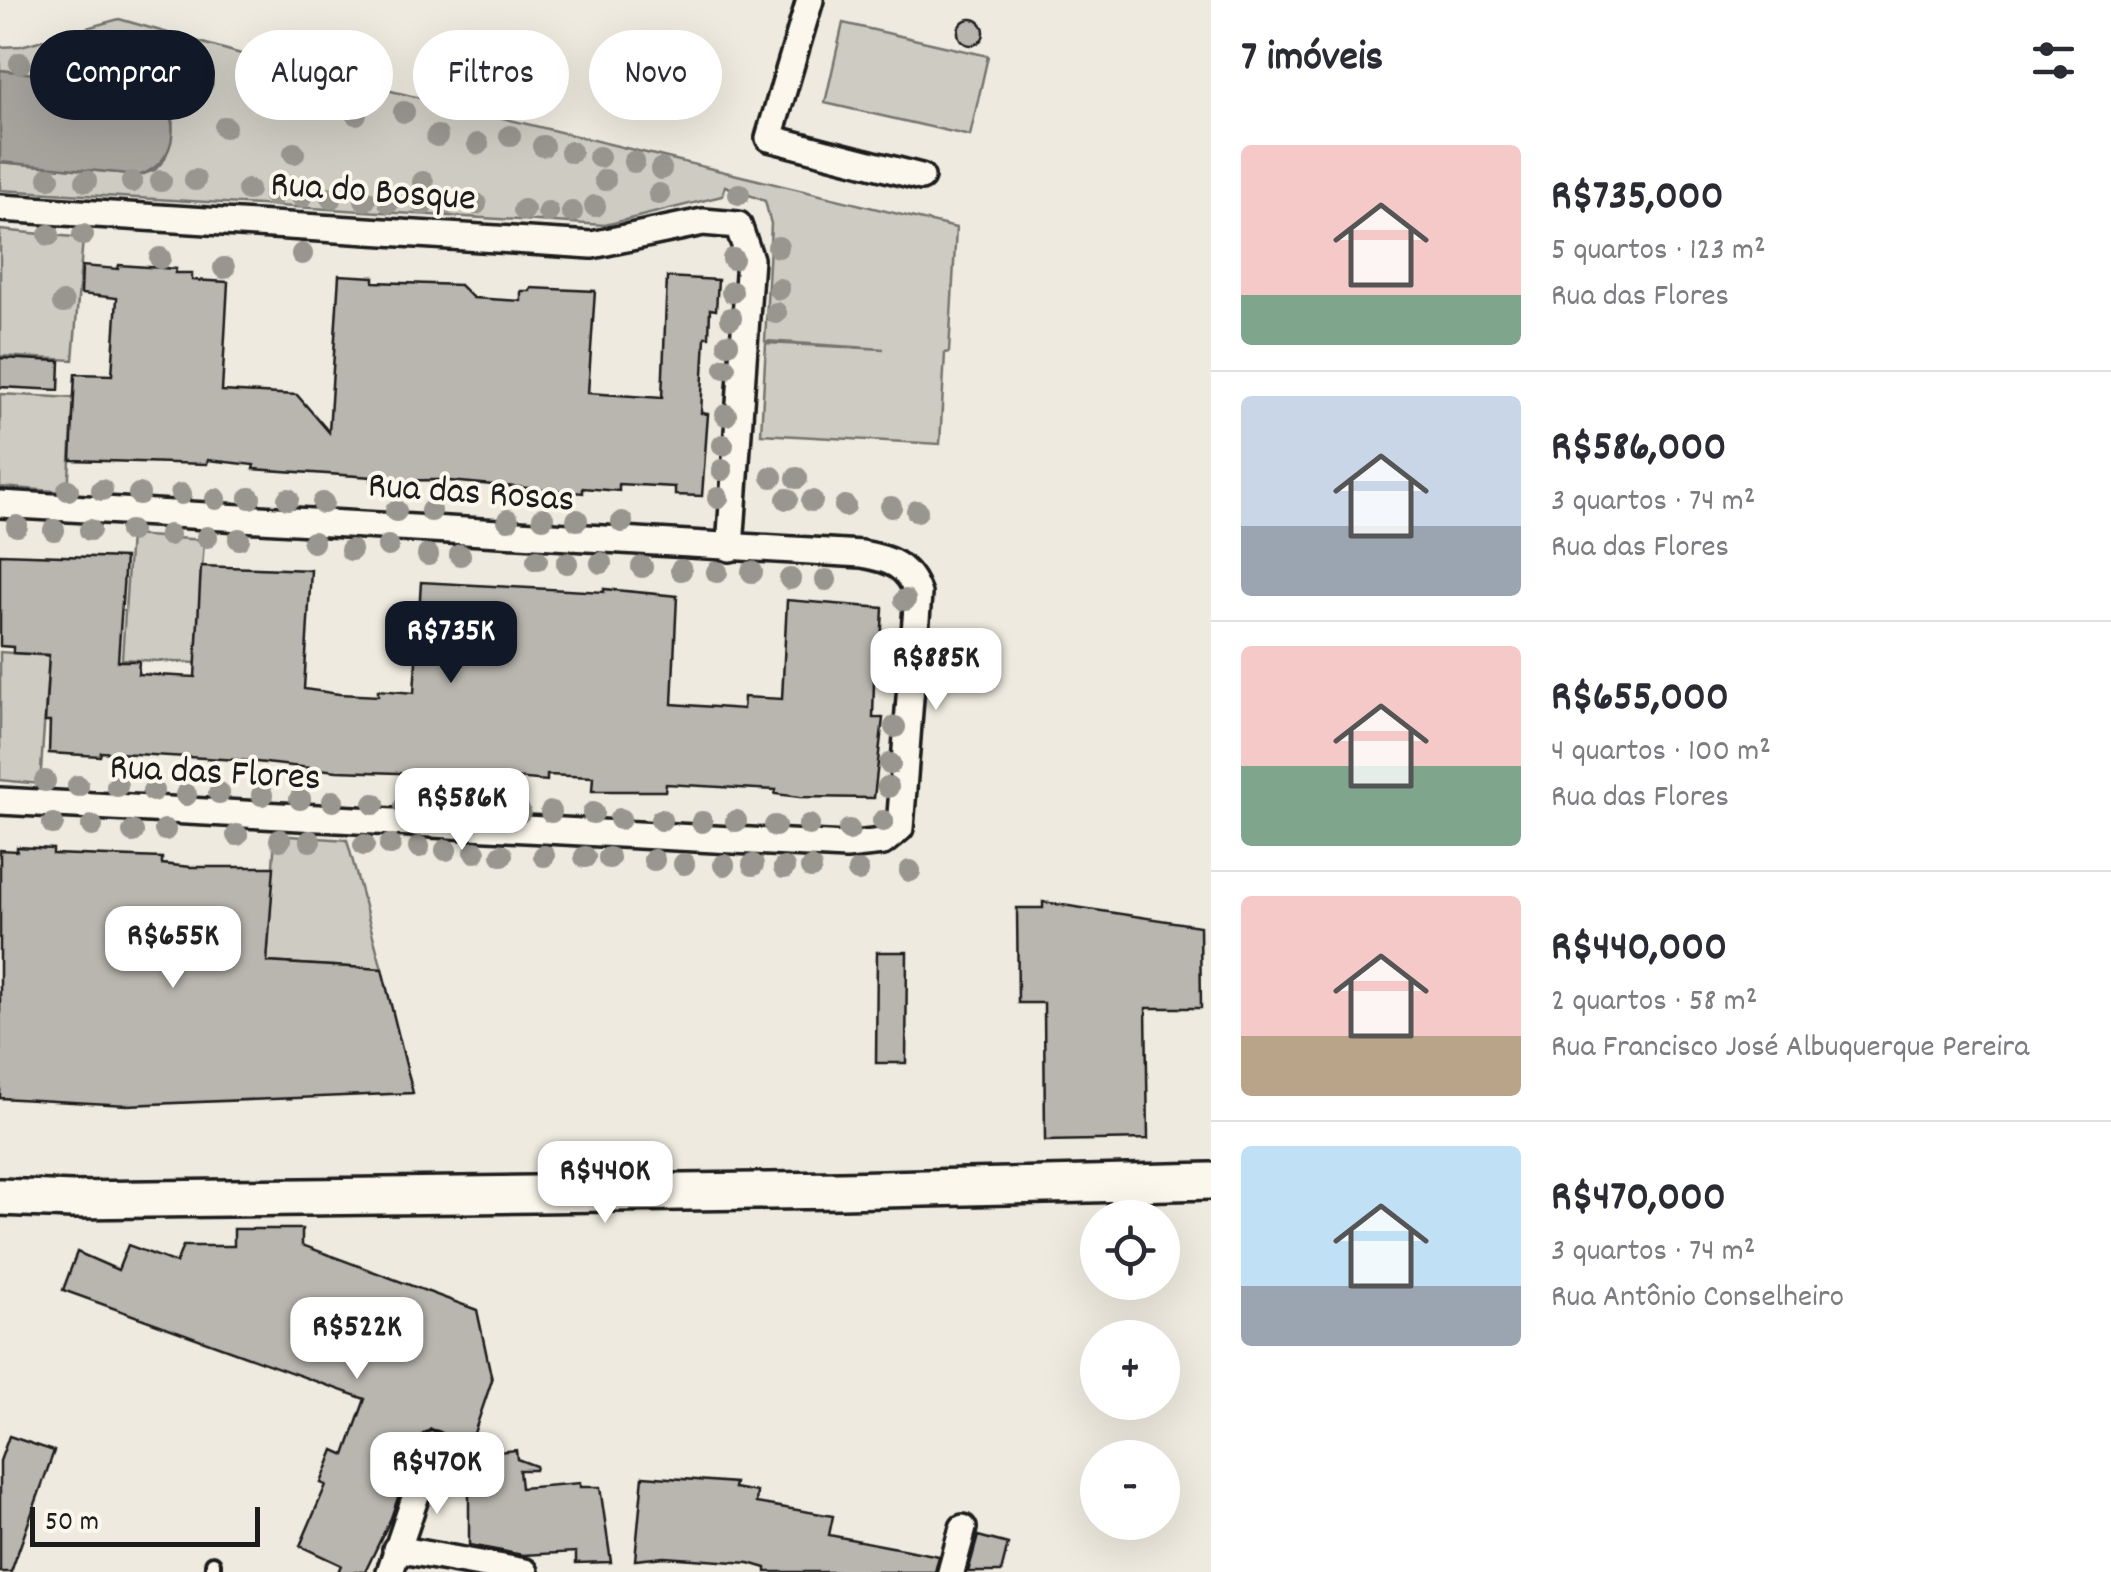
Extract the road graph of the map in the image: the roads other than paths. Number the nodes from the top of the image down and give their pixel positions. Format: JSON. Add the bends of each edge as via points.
{"nodes":[{"id":1,"x":810,"y":0,"type":"edge"},
{"id":2,"x":921,"y":176,"type":"dead end"},
{"id":3,"x":0,"y":208,"type":"edge"},
{"id":4,"x":0,"y":504,"type":"edge"},
{"id":5,"x":730,"y":548,"type":"junction"},
{"id":6,"x":0,"y":801,"type":"edge"},
{"id":7,"x":900,"y":828,"type":"joint"},
{"id":8,"x":1211,"y":1182,"type":"edge"},
{"id":9,"x":0,"y":1196,"type":"edge"},
{"id":10,"x":434,"y":1445,"type":"dead end"},
{"id":11,"x":963,"y":1528,"type":"dead end"},
{"id":12,"x":393,"y":1560,"type":"edge"},
{"id":13,"x":525,"y":1572,"type":"edge"},
{"id":14,"x":951,"y":1572,"type":"edge"}],
"edges":[{"from":1,"to":2,"type":"street","via":[[769,138]]},
{"from":3,"to":5,"type":"street","name":"Rua do Bosque","via":[[592,245],[703,222],[738,225],[750,259]]},
{"from":4,"to":5,"type":"street","name":"Rua das Rosas"},
{"from":5,"to":7,"type":"street","name":"Rua das Rosas","via":[[862,554],[888,559],[912,578],[918,594]]},
{"from":6,"to":7,"type":"street","name":"Rua das Flores","via":[[861,846],[883,842]]},
{"from":8,"to":9,"type":"main road"},
{"from":10,"to":12,"type":"street"},
{"from":11,"to":14,"type":"street"},
{"from":12,"to":13,"type":"street"}]}
